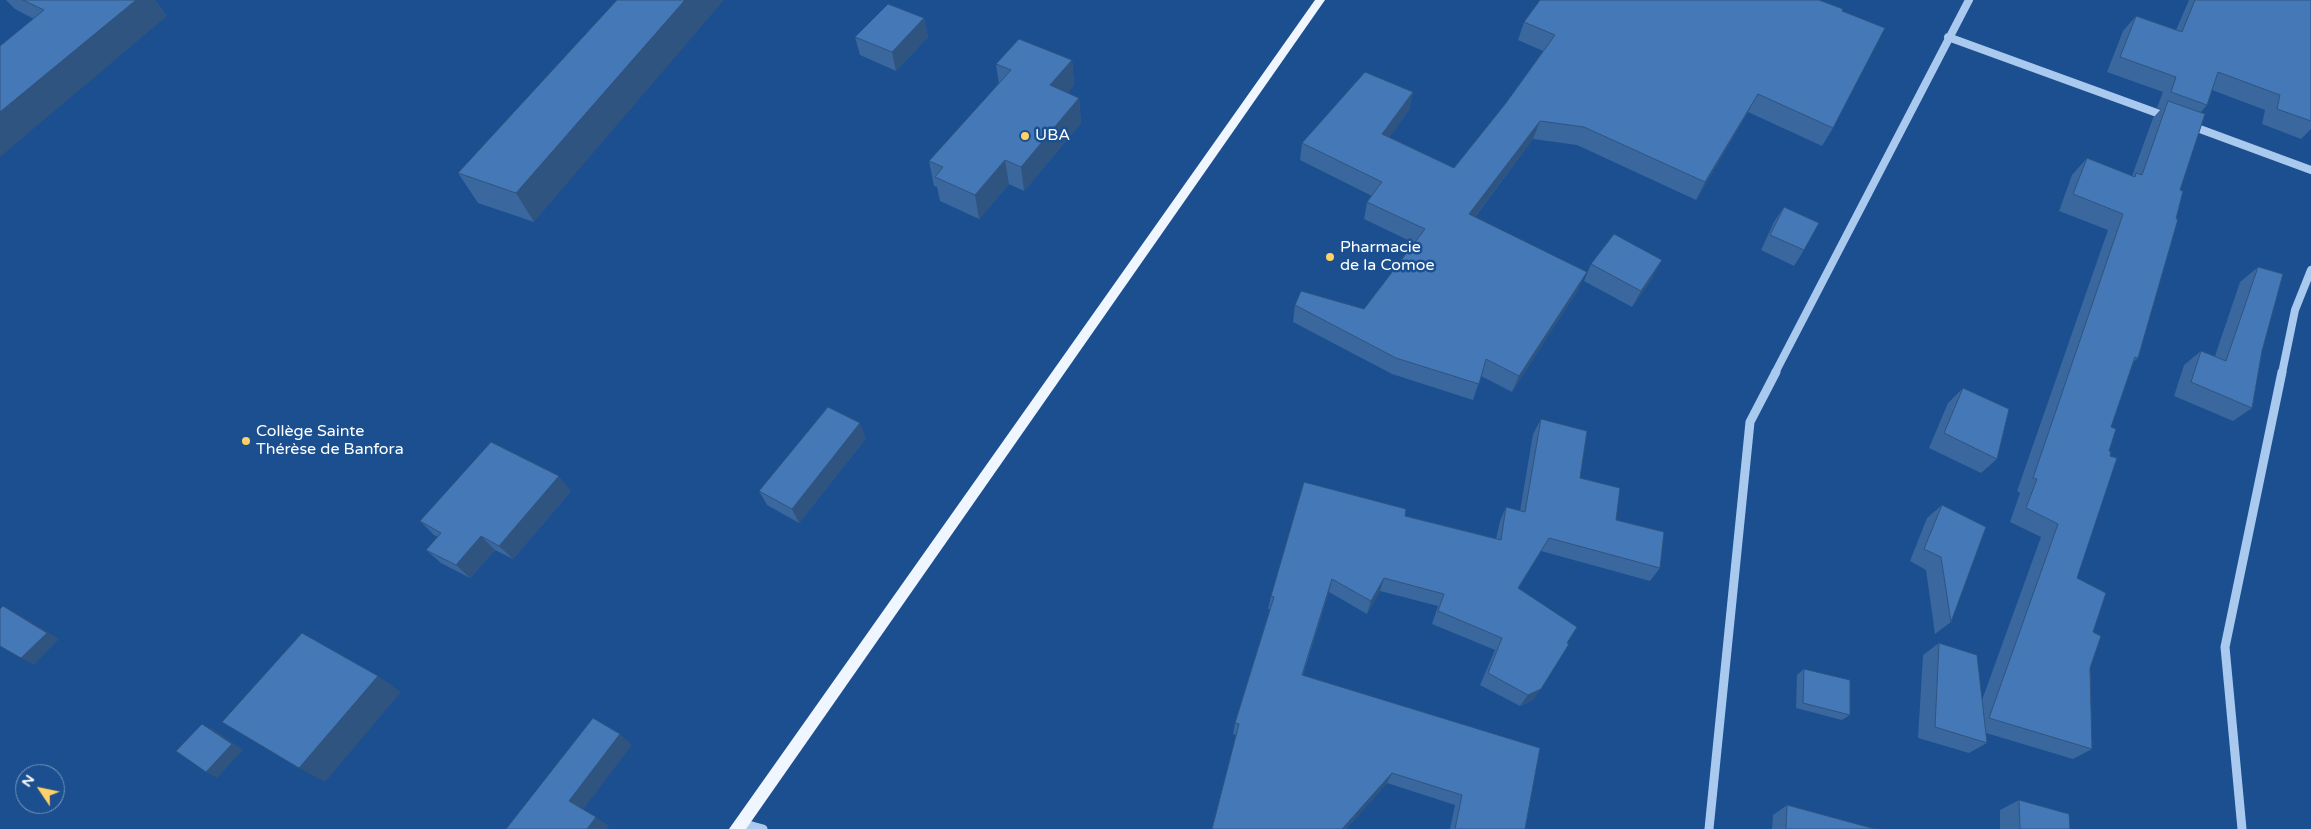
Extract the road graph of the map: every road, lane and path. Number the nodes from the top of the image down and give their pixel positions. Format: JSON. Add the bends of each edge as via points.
{"nodes":[{"id":1,"x":1320,"y":0,"type":"edge"},
{"id":2,"x":1968,"y":0,"type":"edge"},
{"id":3,"x":1948,"y":37,"type":"junction"},
{"id":4,"x":2311,"y":170,"type":"edge"},
{"id":5,"x":2311,"y":270,"type":"edge"},
{"id":6,"x":739,"y":826,"type":"edge"},
{"id":7,"x":762,"y":829,"type":"edge"},
{"id":8,"x":1709,"y":829,"type":"edge"},
{"id":9,"x":2242,"y":829,"type":"edge"}],
"edges":[{"from":1,"to":6,"type":"main road"},
{"from":2,"to":3,"type":"street"},
{"from":3,"to":4,"type":"street"},
{"from":3,"to":8,"type":"street","via":[[1750,422]]},
{"from":5,"to":9,"type":"street","via":[[2295,310],[2225,647]]},
{"from":6,"to":7,"type":"street"}]}
